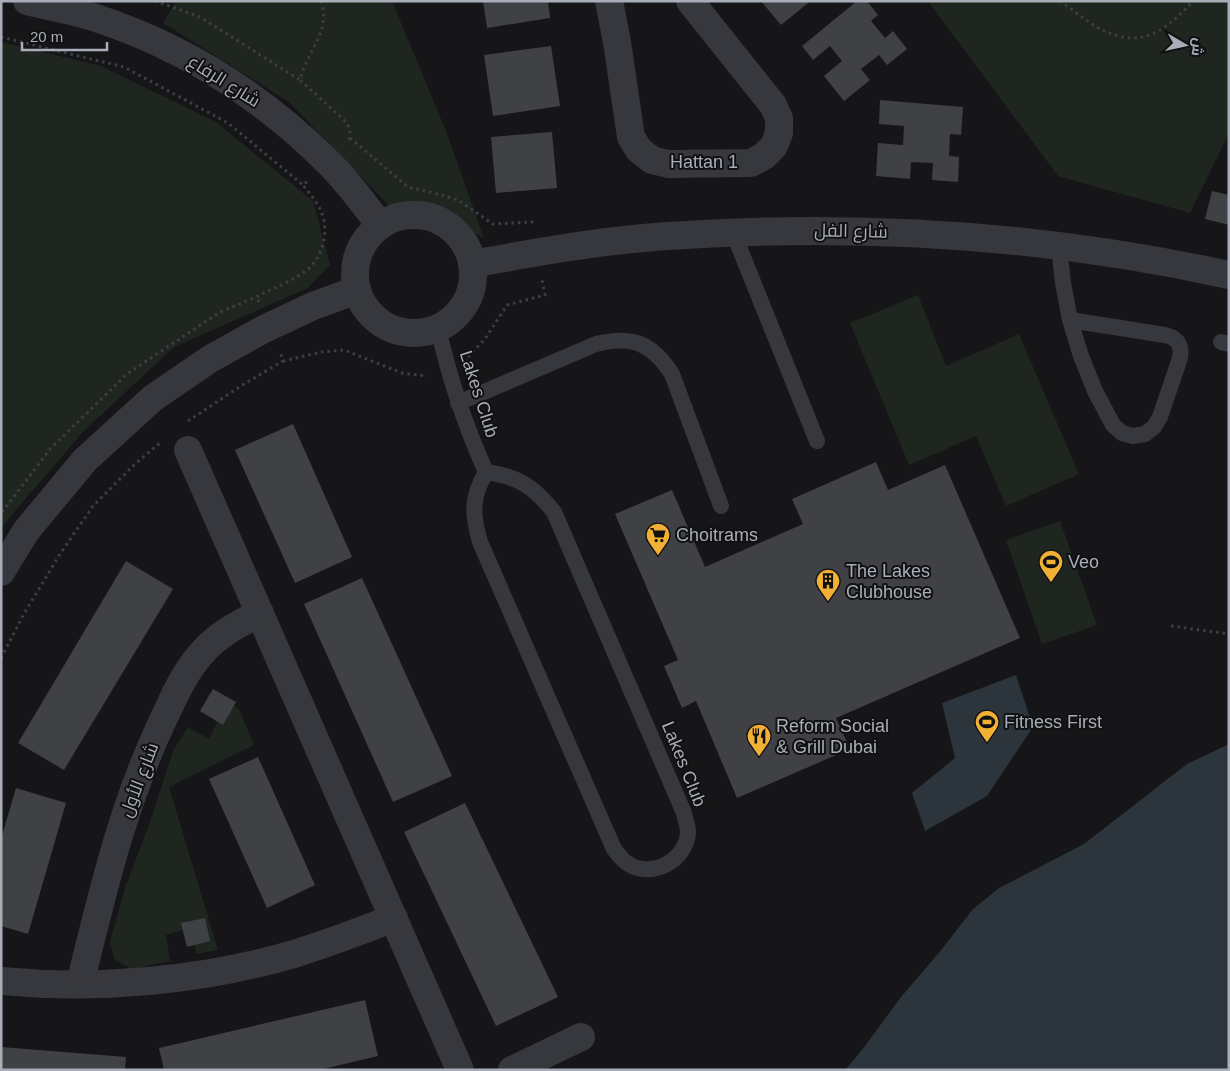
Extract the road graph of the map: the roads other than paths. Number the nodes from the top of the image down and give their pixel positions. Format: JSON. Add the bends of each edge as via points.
{"nodes":[{"id":1,"x":27,"y":1,"type":"edge"},
{"id":2,"x":690,"y":1,"type":"edge"},
{"id":3,"x":610,"y":2,"type":"edge"},
{"id":4,"x":380,"y":225,"type":"junction"},
{"id":5,"x":733,"y":232,"type":"junction"},
{"id":6,"x":1058,"y":247,"type":"junction"},
{"id":7,"x":472,"y":264,"type":"junction"},
{"id":8,"x":1229,"y":275,"type":"edge"},
{"id":9,"x":357,"y":290,"type":"junction"},
{"id":10,"x":1070,"y":320,"type":"junction"},
{"id":11,"x":438,"y":328,"type":"junction"},
{"id":12,"x":458,"y":403,"type":"junction"},
{"id":13,"x":817,"y":441,"type":"dead end"},
{"id":14,"x":188,"y":450,"type":"dead end"},
{"id":15,"x":486,"y":472,"type":"junction"},
{"id":16,"x":721,"y":506,"type":"dead end"},
{"id":17,"x":1,"y":572,"type":"edge"},
{"id":18,"x":260,"y":613,"type":"junction"},
{"id":19,"x":394,"y":918,"type":"junction"},
{"id":20,"x":1,"y":981,"type":"edge"},
{"id":21,"x":80,"y":984,"type":"junction"},
{"id":22,"x":581,"y":1037,"type":"dead end"},
{"id":23,"x":460,"y":1070,"type":"edge"},
{"id":24,"x":512,"y":1070,"type":"edge"}],
"edges":[{"from":1,"to":4,"type":"street","name":"شارع الرفاع","via":[[93,17],[158,42],[221,75],[278,116],[330,164]]},
{"from":2,"to":3,"type":"street","name":"Hattan 1","via":[[773,105],[778,118],[779,133],[774,146],[751,163],[668,164],[652,160],[639,150],[631,137]]},
{"from":4,"to":7,"type":"street","via":[[398,216],[418,214],[437,219],[453,230],[466,246]]},
{"from":4,"to":9,"type":"street","via":[[367,237],[358,253],[354,272]]},
{"from":5,"to":6,"type":"street","name":"شارع الفل","via":[[896,232]]},
{"from":5,"to":7,"type":"street","name":"شارع الفل","via":[[667,236],[537,252]]},
{"from":5,"to":13,"type":"lane"},
{"from":6,"to":8,"type":"street","name":"شارع الفل"},
{"from":6,"to":10,"type":"lane"},
{"from":7,"to":11,"type":"street","via":[[472,284],[466,302],[454,317]]},
{"from":9,"to":11,"type":"street","via":[[366,308],[380,322],[398,331]]},
{"from":9,"to":17,"type":"street","via":[[270,326],[210,359],[153,398],[85,460],[26,531]]},
{"from":10,"to":10,"type":"lane","via":[[1165,334],[1178,341],[1180,358],[1154,427],[1133,436],[1122,433],[1113,425],[1095,391]]},
{"from":11,"to":12,"type":"lane","name":"Lakes Club"},
{"from":12,"to":15,"type":"lane","name":"Lakes Club"},
{"from":12,"to":16,"type":"lane","via":[[596,344],[632,341],[662,359],[672,374]]},
{"from":14,"to":18,"type":"street"},
{"from":15,"to":15,"type":"lane","name":"Lakes Club","via":[[477,488],[474,506],[480,542],[614,849],[628,864],[647,870],[666,865],[682,852],[688,832],[684,813],[554,512],[524,482],[505,474]]},
{"from":18,"to":19,"type":"street"},
{"from":18,"to":21,"type":"street","name":"شارع الأول","via":[[228,630],[201,654],[176,692],[130,800],[111,860]]},
{"from":19,"to":21,"type":"street","via":[[343,938],[240,967],[135,982]]},
{"from":19,"to":23,"type":"street"},
{"from":20,"to":21,"type":"street"},
{"from":22,"to":24,"type":"street"}]}
